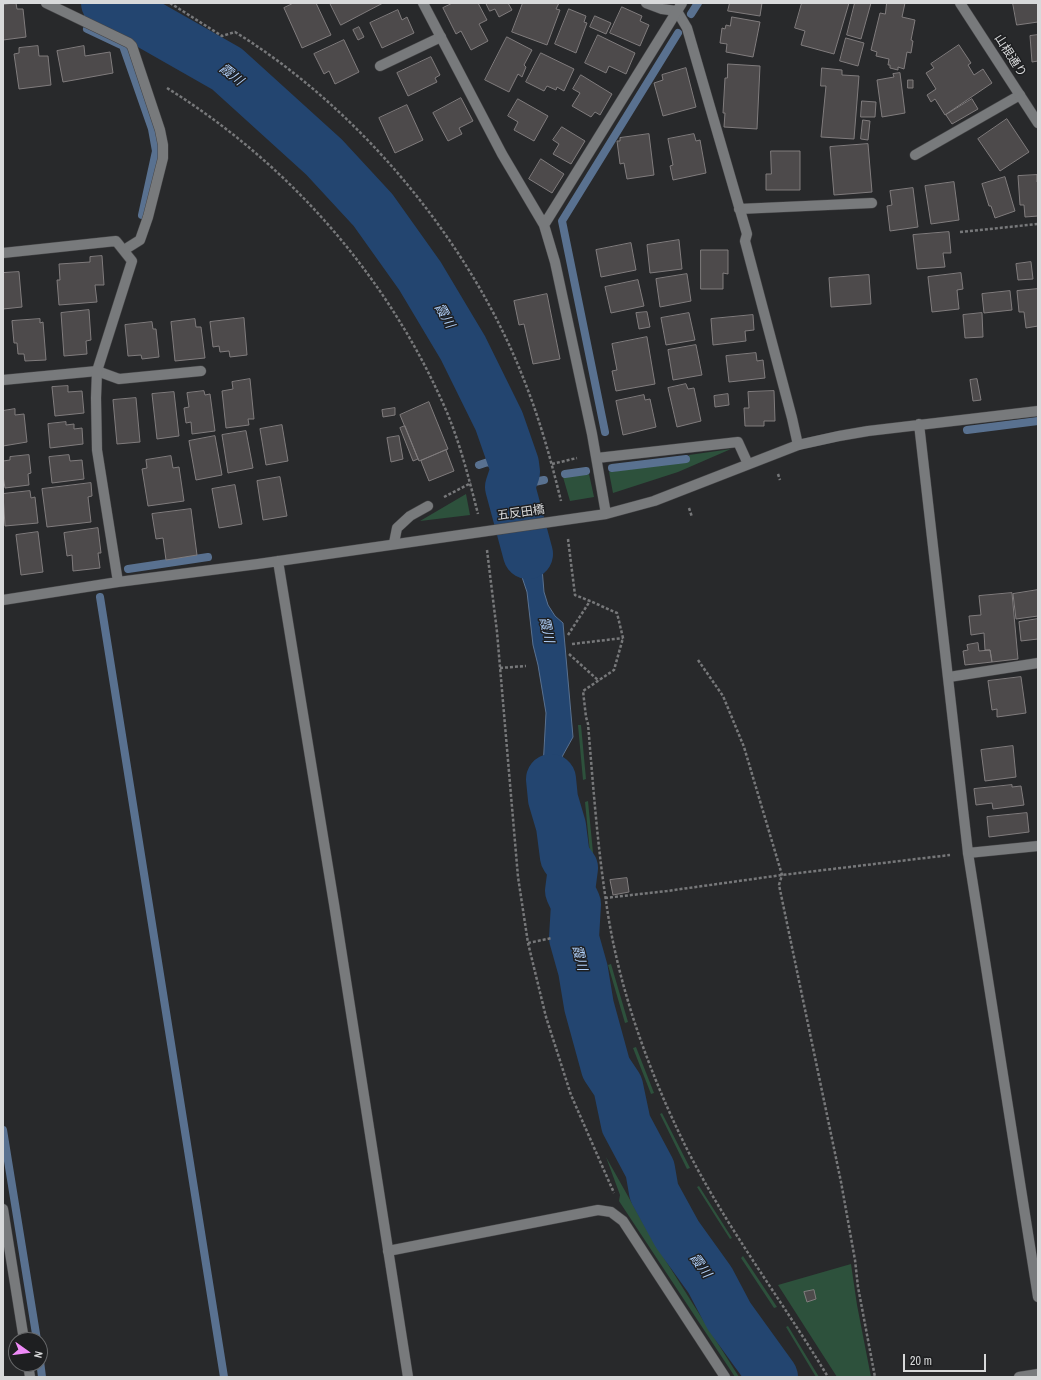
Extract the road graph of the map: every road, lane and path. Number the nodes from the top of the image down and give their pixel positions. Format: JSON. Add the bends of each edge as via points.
{"nodes":[{"id":1,"x":46,"y":3,"type":"edge"},
{"id":2,"x":170,"y":3,"type":"edge"},
{"id":3,"x":423,"y":3,"type":"edge"},
{"id":4,"x":646,"y":3,"type":"edge"},
{"id":5,"x":960,"y":3,"type":"edge"},
{"id":6,"x":680,"y":7,"type":"edge"},
{"id":7,"x":441,"y":37,"type":"junction"},
{"id":8,"x":380,"y":66,"type":"dead end"},
{"id":9,"x":141,"y":72,"type":"junction"},
{"id":10,"x":1020,"y":95,"type":"junction"},
{"id":11,"x":1038,"y":123,"type":"edge"},
{"id":12,"x":915,"y":155,"type":"dead end"},
{"id":13,"x":872,"y":203,"type":"dead end"},
{"id":14,"x":739,"y":209,"type":"junction"},
{"id":15,"x":1038,"y":224,"type":"edge"},
{"id":16,"x":544,"y":225,"type":"junction"},
{"id":17,"x":960,"y":232,"type":"dead end"},
{"id":18,"x":124,"y":250,"type":"junction"},
{"id":19,"x":3,"y":253,"type":"edge"},
{"id":20,"x":97,"y":371,"type":"junction"},
{"id":21,"x":201,"y":371,"type":"dead end"},
{"id":22,"x":3,"y":380,"type":"edge"},
{"id":23,"x":1038,"y":411,"type":"edge"},
{"id":24,"x":919,"y":424,"type":"junction"},
{"id":25,"x":798,"y":445,"type":"junction"},
{"id":26,"x":597,"y":458,"type":"junction"},
{"id":27,"x":552,"y":464,"type":"junction"},
{"id":28,"x":748,"y":464,"type":"junction"},
{"id":29,"x":471,"y":483,"type":"junction"},
{"id":30,"x":562,"y":505,"type":"dead end"},
{"id":31,"x":428,"y":506,"type":"joint"},
{"id":32,"x":606,"y":514,"type":"junction"},
{"id":33,"x":479,"y":516,"type":"dead end"},
{"id":34,"x":568,"y":537,"type":"dead end"},
{"id":35,"x":394,"y":543,"type":"junction"},
{"id":36,"x":486,"y":546,"type":"dead end"},
{"id":37,"x":278,"y":561,"type":"junction"},
{"id":38,"x":118,"y":582,"type":"junction"},
{"id":39,"x":3,"y":600,"type":"edge"},
{"id":40,"x":590,"y":601,"type":"junction"},
{"id":41,"x":568,"y":635,"type":"dead end"},
{"id":42,"x":623,"y":638,"type":"junction"},
{"id":43,"x":572,"y":644,"type":"dead end"},
{"id":44,"x":569,"y":654,"type":"dead end"},
{"id":45,"x":698,"y":660,"type":"dead end"},
{"id":46,"x":1038,"y":662,"type":"edge"},
{"id":47,"x":526,"y":666,"type":"dead end"},
{"id":48,"x":500,"y":668,"type":"junction"},
{"id":49,"x":949,"y":677,"type":"junction"},
{"id":50,"x":599,"y":681,"type":"junction"},
{"id":51,"x":1038,"y":846,"type":"edge"},
{"id":52,"x":968,"y":853,"type":"junction"},
{"id":53,"x":782,"y":875,"type":"junction"},
{"id":54,"x":605,"y":898,"type":"junction"},
{"id":55,"x":552,"y":938,"type":"dead end"},
{"id":56,"x":528,"y":943,"type":"junction"},
{"id":57,"x":615,"y":1197,"type":"dead end"},
{"id":58,"x":3,"y":1209,"type":"edge"},
{"id":59,"x":388,"y":1251,"type":"junction"},
{"id":60,"x":1038,"y":1297,"type":"edge"},
{"id":61,"x":23,"y":1332,"type":"edge"},
{"id":62,"x":1038,"y":1374,"type":"edge"},
{"id":63,"x":408,"y":1377,"type":"edge"},
{"id":64,"x":725,"y":1377,"type":"edge"},
{"id":65,"x":828,"y":1377,"type":"edge"},
{"id":66,"x":875,"y":1377,"type":"edge"},
{"id":67,"x":1019,"y":1377,"type":"edge"}],
"edges":[{"from":1,"to":9,"type":"street","via":[[128,42],[132,46]]},
{"from":2,"to":27,"type":"path","via":[[222,36],[235,32],[267,53],[318,93],[370,141],[396,171],[441,229],[489,305],[524,378]]},
{"from":3,"to":7,"type":"street"},
{"from":4,"to":6,"type":"street","via":[[662,9]]},
{"from":5,"to":10,"type":"street","name":"山根通り"},
{"from":6,"to":14,"type":"street"},
{"from":6,"to":16,"type":"street"},
{"from":7,"to":8,"type":"street"},
{"from":7,"to":16,"type":"street","via":[[502,154]]},
{"from":9,"to":18,"type":"street","via":[[160,130],[163,158],[140,240]]},
{"from":9,"to":29,"type":"path","via":[[247,146],[319,214],[351,253],[380,290],[430,377],[444,406]]},
{"from":10,"to":11,"type":"street","name":"山根通り"},
{"from":10,"to":12,"type":"street"},
{"from":13,"to":14,"type":"street"},
{"from":14,"to":25,"type":"street"},
{"from":15,"to":17,"type":"path"},
{"from":16,"to":26,"type":"street","via":[[555,262]]},
{"from":18,"to":19,"type":"street","via":[[116,241]]},
{"from":18,"to":20,"type":"street","via":[[132,261]]},
{"from":20,"to":21,"type":"street","via":[[119,379]]},
{"from":20,"to":22,"type":"street"},
{"from":20,"to":38,"type":"street","via":[[97,450]]},
{"from":23,"to":24,"type":"street","name":"五反田橋"},
{"from":24,"to":25,"type":"street","name":"五反田橋","via":[[846,434]]},
{"from":24,"to":49,"type":"street"},
{"from":25,"to":28,"type":"street","name":"五反田橋"},
{"from":26,"to":27,"type":"path","via":[[577,458]]},
{"from":26,"to":28,"type":"street","via":[[738,442]]},
{"from":26,"to":32,"type":"street"},
{"from":27,"to":30,"type":"path"},
{"from":28,"to":32,"type":"street","name":"五反田橋","via":[[654,502]]},
{"from":29,"to":31,"type":"path"},
{"from":29,"to":33,"type":"path"},
{"from":31,"to":35,"type":"street","via":[[410,516],[397,528]]},
{"from":32,"to":35,"type":"street","name":"五反田橋"},
{"from":34,"to":40,"type":"path","via":[[575,595]]},
{"from":35,"to":37,"type":"street","name":"五反田橋"},
{"from":36,"to":48,"type":"path"},
{"from":37,"to":38,"type":"street","name":"五反田橋"},
{"from":37,"to":59,"type":"street"},
{"from":38,"to":39,"type":"street","name":"五反田橋"},
{"from":40,"to":41,"type":"path"},
{"from":40,"to":42,"type":"path","via":[[617,614]]},
{"from":42,"to":43,"type":"path"},
{"from":42,"to":50,"type":"path","via":[[614,670]]},
{"from":44,"to":50,"type":"path"},
{"from":45,"to":53,"type":"path","via":[[723,696],[744,747]]},
{"from":46,"to":49,"type":"street"},
{"from":47,"to":48,"type":"path"},
{"from":48,"to":56,"type":"path","via":[[518,877]]},
{"from":49,"to":52,"type":"street"},
{"from":50,"to":54,"type":"path","via":[[583,691]]},
{"from":51,"to":52,"type":"street"},
{"from":52,"to":53,"type":"path"},
{"from":52,"to":60,"type":"street"},
{"from":53,"to":54,"type":"path"},
{"from":53,"to":66,"type":"path","via":[[779,885],[841,1182]]},
{"from":54,"to":65,"type":"path","via":[[628,999],[667,1108],[708,1187]]},
{"from":55,"to":56,"type":"path"},
{"from":56,"to":57,"type":"path","via":[[546,1018],[571,1095]]},
{"from":58,"to":61,"type":"street"},
{"from":59,"to":63,"type":"street"},
{"from":59,"to":64,"type":"street","via":[[598,1210],[612,1212],[623,1221]]},
{"from":62,"to":67,"type":"street"}]}
